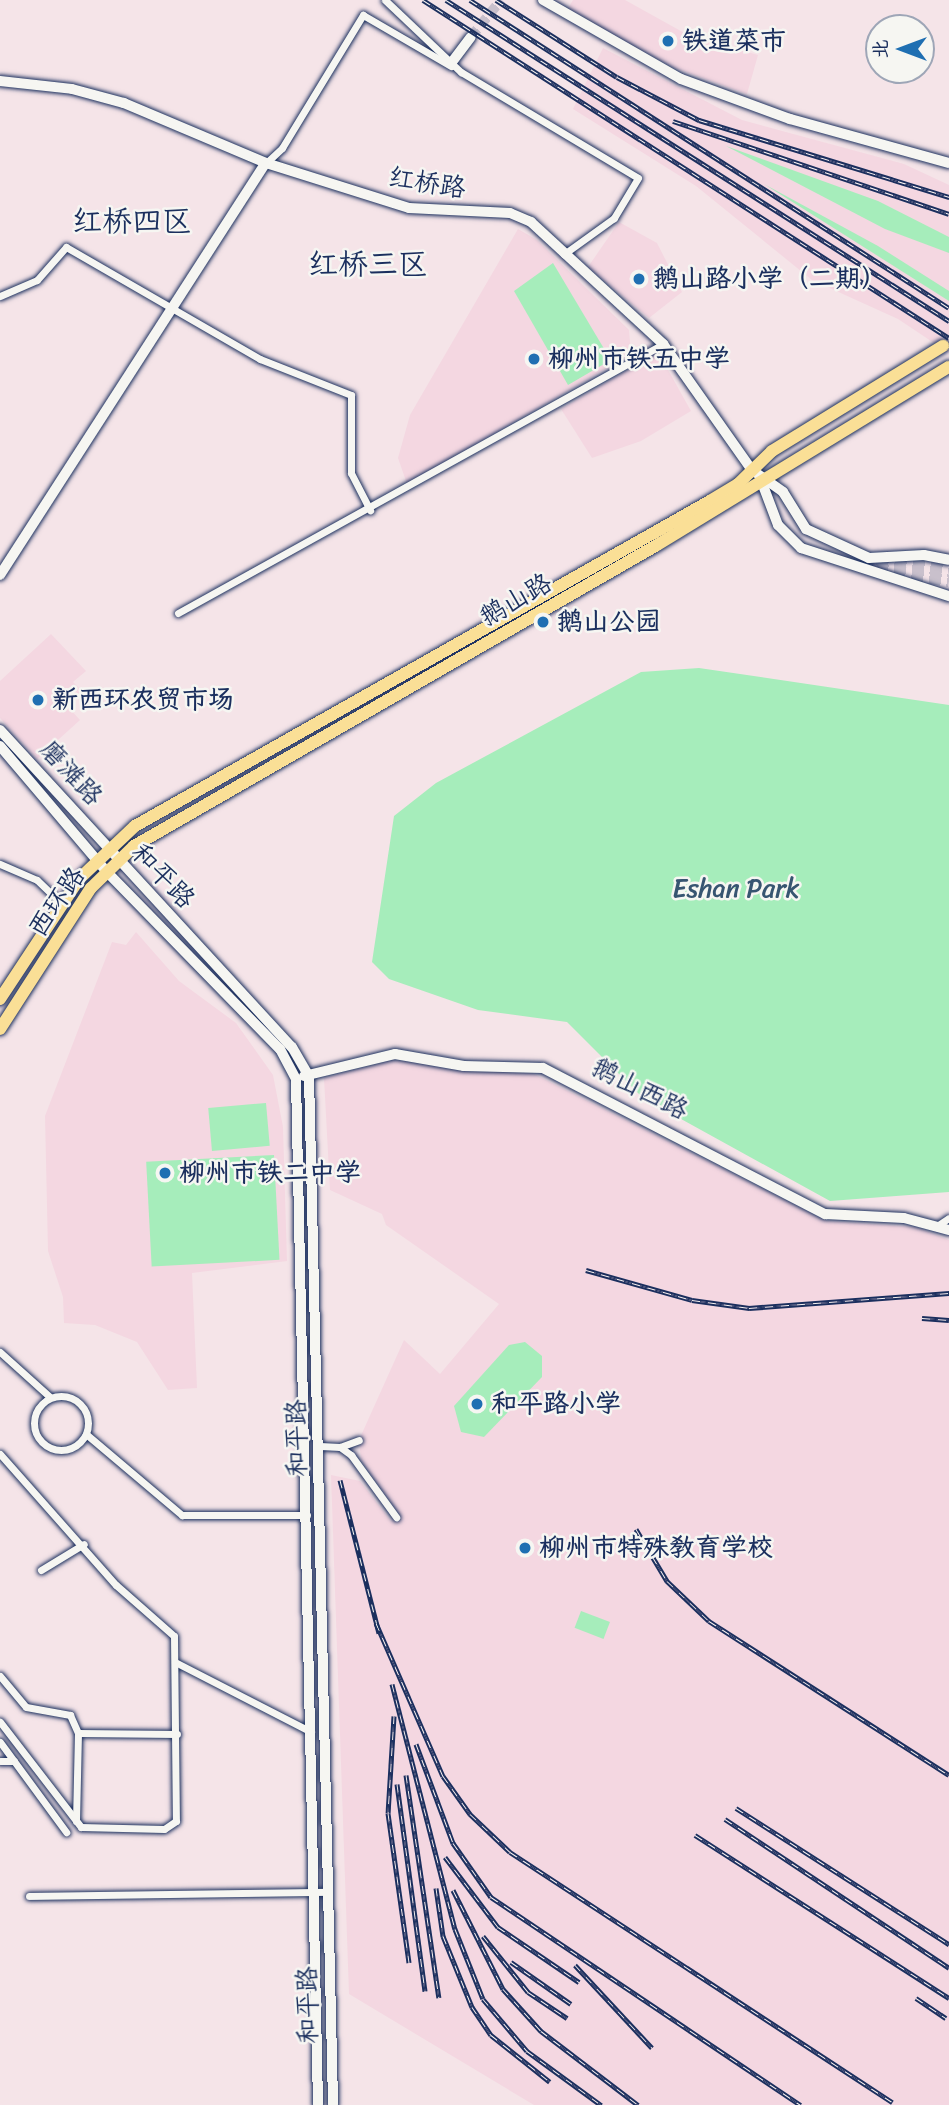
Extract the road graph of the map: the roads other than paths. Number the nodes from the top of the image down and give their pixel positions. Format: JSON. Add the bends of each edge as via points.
{"nodes":[{"id":1,"x":385,"y":0,"type":"edge"},
{"id":2,"x":543,"y":0,"type":"edge"},
{"id":3,"x":471,"y":37,"type":"tunnel mouth"},
{"id":4,"x":452,"y":62,"type":"junction"},
{"id":5,"x":461,"y":72,"type":"junction"},
{"id":6,"x":0,"y":81,"type":"edge"},
{"id":7,"x":266,"y":163,"type":"junction"},
{"id":8,"x":949,"y":163,"type":"edge"},
{"id":9,"x":564,"y":254,"type":"junction"},
{"id":10,"x":0,"y":296,"type":"edge"},
{"id":11,"x":170,"y":310,"type":"junction"},
{"id":12,"x":663,"y":344,"type":"junction"},
{"id":13,"x":943,"y":346,"type":"dead end"},
{"id":14,"x":949,"y":367,"type":"edge"},
{"id":15,"x":751,"y":470,"type":"junction"},
{"id":16,"x":761,"y":480,"type":"junction"},
{"id":17,"x":370,"y":510,"type":"junction"},
{"id":18,"x":949,"y":560,"type":"edge"},
{"id":19,"x":0,"y":575,"type":"edge"},
{"id":20,"x":949,"y":596,"type":"edge"},
{"id":21,"x":178,"y":612,"type":"dead end"},
{"id":22,"x":0,"y":730,"type":"edge"},
{"id":23,"x":0,"y":746,"type":"edge"},
{"id":24,"x":102,"y":854,"type":"junction"},
{"id":25,"x":115,"y":860,"type":"junction"},
{"id":26,"x":0,"y":864,"type":"edge"},
{"id":27,"x":106,"y":871,"type":"junction"},
{"id":28,"x":62,"y":904,"type":"junction"},
{"id":29,"x":0,"y":999,"type":"edge"},
{"id":30,"x":0,"y":1029,"type":"edge"},
{"id":31,"x":309,"y":1075,"type":"junction"},
{"id":32,"x":296,"y":1079,"type":"junction"},
{"id":33,"x":949,"y":1218,"type":"edge"},
{"id":34,"x":937,"y":1226,"type":"junction"},
{"id":35,"x":949,"y":1230,"type":"edge"},
{"id":36,"x":0,"y":1352,"type":"edge"},
{"id":37,"x":50,"y":1397,"type":"junction"},
{"id":38,"x":86,"y":1434,"type":"junction"},
{"id":39,"x":359,"y":1440,"type":"dead end"},
{"id":40,"x":320,"y":1446,"type":"junction"},
{"id":41,"x":340,"y":1447,"type":"junction"},
{"id":42,"x":0,"y":1454,"type":"edge"},
{"id":43,"x":307,"y":1515,"type":"junction"},
{"id":44,"x":396,"y":1517,"type":"dead end"},
{"id":45,"x":84,"y":1544,"type":"junction"},
{"id":46,"x":41,"y":1570,"type":"dead end"},
{"id":47,"x":175,"y":1662,"type":"junction"},
{"id":48,"x":0,"y":1676,"type":"edge"},
{"id":49,"x":0,"y":1722,"type":"edge"},
{"id":50,"x":78,"y":1733,"type":"junction"},
{"id":51,"x":312,"y":1733,"type":"junction"},
{"id":52,"x":177,"y":1734,"type":"junction"},
{"id":53,"x":0,"y":1742,"type":"edge"},
{"id":54,"x":0,"y":1761,"type":"edge"},
{"id":55,"x":14,"y":1761,"type":"junction"},
{"id":56,"x":76,"y":1821,"type":"junction"},
{"id":57,"x":66,"y":1832,"type":"dead end"},
{"id":58,"x":329,"y":1892,"type":"junction"},
{"id":59,"x":315,"y":1893,"type":"junction"},
{"id":60,"x":29,"y":1896,"type":"dead end"},
{"id":61,"x":318,"y":2105,"type":"edge"},
{"id":62,"x":333,"y":2105,"type":"edge"}],
"edges":[{"from":1,"to":4,"type":"street"},
{"from":2,"to":8,"type":"street","via":[[681,79],[790,119]]},
{"from":3,"to":4,"type":"street"},
{"from":4,"to":5,"type":"street"},
{"from":5,"to":7,"type":"street","via":[[363,15],[282,148]]},
{"from":5,"to":9,"type":"street","via":[[638,178],[614,218]]},
{"from":6,"to":7,"type":"street","name":"红桥路","via":[[72,89],[124,103]]},
{"from":7,"to":9,"type":"street","name":"红桥路","via":[[408,208],[510,212],[531,222]]},
{"from":7,"to":11,"type":"street"},
{"from":9,"to":12,"type":"street","name":"红桥路"},
{"from":10,"to":11,"type":"street","via":[[37,280],[66,247]]},
{"from":11,"to":17,"type":"street","via":[[260,359],[351,395],[351,473]]},
{"from":11,"to":19,"type":"street"},
{"from":12,"to":15,"type":"street","name":"红桥路"},
{"from":12,"to":17,"type":"street"},
{"from":13,"to":15,"type":"main road","name":"鹅山路","via":[[772,451]]},
{"from":14,"to":16,"type":"main road","name":"鹅山路"},
{"from":15,"to":16,"type":"street","name":"红桥路"},
{"from":15,"to":24,"type":"main road","name":"鹅山路","via":[[710,501],[135,826]]},
{"from":16,"to":18,"type":"street","name":"红桥路","via":[[783,492],[806,529],[869,558],[924,555]]},
{"from":16,"to":20,"type":"street","via":[[778,525],[801,548]]},
{"from":16,"to":25,"type":"main road","name":"鹅山路"},
{"from":17,"to":21,"type":"street"},
{"from":22,"to":24,"type":"street","name":"磨滩路"},
{"from":23,"to":24,"type":"street","name":"磨滩路"},
{"from":24,"to":25,"type":"street","name":"和平路"},
{"from":24,"to":27,"type":"street","name":"和平路"},
{"from":24,"to":28,"type":"main road","name":"西环路"},
{"from":25,"to":27,"type":"main road","name":"鹅山路"},
{"from":25,"to":31,"type":"street","name":"和平路","via":[[292,1046]]},
{"from":26,"to":28,"type":"street","via":[[37,880]]},
{"from":27,"to":30,"type":"main road","name":"西环路"},
{"from":27,"to":32,"type":"street","name":"和平路","via":[[280,1049]]},
{"from":28,"to":29,"type":"main road","name":"西环路"},
{"from":31,"to":32,"type":"street","name":"鹅山西路"},
{"from":31,"to":34,"type":"street","name":"鹅山西路","via":[[395,1054],[464,1066],[543,1069],[825,1214]]},
{"from":31,"to":40,"type":"street","name":"和平路"},
{"from":32,"to":43,"type":"street","name":"和平路"},
{"from":33,"to":34,"type":"street"},
{"from":34,"to":35,"type":"street","name":"鹅山西路"},
{"from":36,"to":37,"type":"street"},
{"from":37,"to":38,"type":"street","via":[[68,1396],[84,1407]]},
{"from":37,"to":38,"type":"street","via":[[34,1419],[41,1443],[65,1450]]},
{"from":38,"to":43,"type":"street","via":[[182,1515]]},
{"from":39,"to":41,"type":"street"},
{"from":40,"to":41,"type":"street"},
{"from":40,"to":58,"type":"street","name":"和平路"},
{"from":41,"to":44,"type":"street"},
{"from":42,"to":45,"type":"street"},
{"from":43,"to":51,"type":"street","name":"和平路"},
{"from":45,"to":46,"type":"street"},
{"from":45,"to":47,"type":"street","via":[[116,1586],[174,1636]]},
{"from":47,"to":51,"type":"street"},
{"from":47,"to":52,"type":"street"},
{"from":48,"to":50,"type":"street","via":[[26,1707],[70,1714]]},
{"from":49,"to":56,"type":"street"},
{"from":50,"to":52,"type":"street"},
{"from":50,"to":56,"type":"street"},
{"from":51,"to":59,"type":"street","name":"和平路"},
{"from":52,"to":56,"type":"street","via":[[176,1821],[164,1829],[81,1828]]},
{"from":53,"to":55,"type":"street"},
{"from":54,"to":55,"type":"street"},
{"from":55,"to":57,"type":"street"},
{"from":58,"to":59,"type":"street"},
{"from":58,"to":62,"type":"street","name":"和平路"},
{"from":59,"to":60,"type":"street"},
{"from":59,"to":61,"type":"street","name":"和平路"}]}
